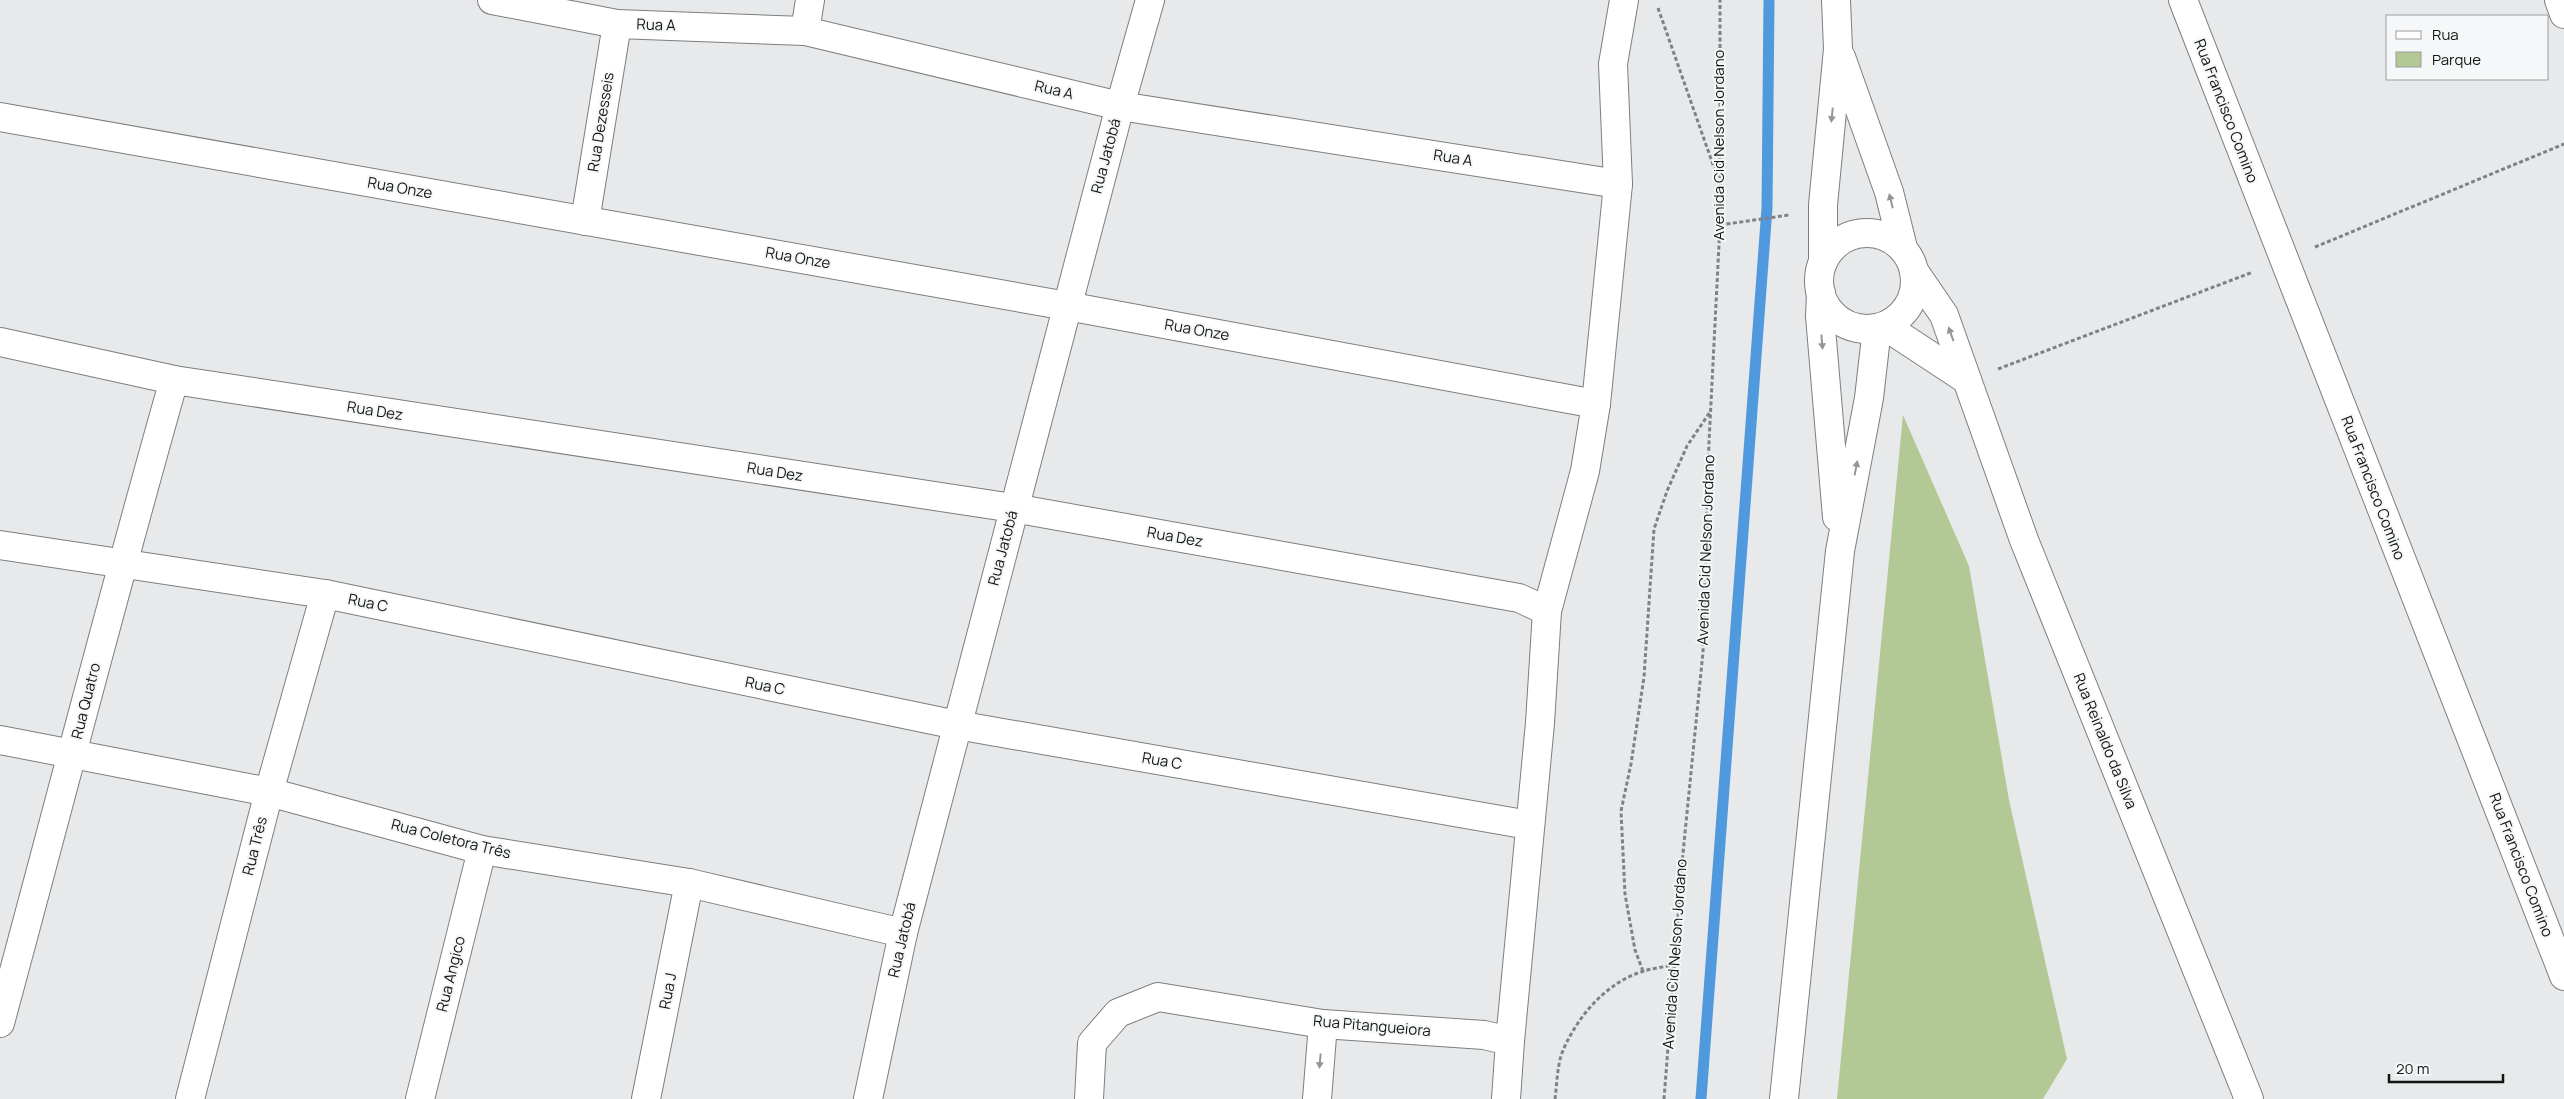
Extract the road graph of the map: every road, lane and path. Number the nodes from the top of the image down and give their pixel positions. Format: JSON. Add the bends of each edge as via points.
{"nodes":[{"id":1,"x":492,"y":0,"type":"edge"},
{"id":2,"x":810,"y":0,"type":"edge"},
{"id":3,"x":1150,"y":0,"type":"edge"},
{"id":4,"x":1624,"y":0,"type":"edge"},
{"id":5,"x":1720,"y":0,"type":"edge"},
{"id":6,"x":1836,"y":0,"type":"edge"},
{"id":7,"x":2183,"y":0,"type":"edge"},
{"id":8,"x":2559,"y":0,"type":"edge"},
{"id":9,"x":1656,"y":2,"type":"dead end"},
{"id":10,"x":2564,"y":14,"type":"edge"},
{"id":11,"x":617,"y":24,"type":"junction"},
{"id":12,"x":805,"y":31,"type":"junction"},
{"id":13,"x":1838,"y":49,"type":"junction"},
{"id":14,"x":1120,"y":106,"type":"junction"},
{"id":15,"x":0,"y":117,"type":"edge"},
{"id":16,"x":1718,"y":179,"type":"junction"},
{"id":17,"x":1618,"y":184,"type":"junction"},
{"id":18,"x":1791,"y":214,"type":"dead end"},
{"id":19,"x":585,"y":221,"type":"junction"},
{"id":20,"x":1720,"y":225,"type":"junction"},
{"id":21,"x":1909,"y":260,"type":"junction"},
{"id":22,"x":1823,"y":262,"type":"junction"},
{"id":23,"x":1821,"y":294,"type":"junction"},
{"id":24,"x":1067,"y":306,"type":"junction"},
{"id":25,"x":1881,"y":327,"type":"junction"},
{"id":26,"x":0,"y":342,"type":"edge"},
{"id":27,"x":174,"y":380,"type":"junction"},
{"id":28,"x":1967,"y":380,"type":"junction"},
{"id":29,"x":1596,"y":404,"type":"junction"},
{"id":30,"x":1710,"y":412,"type":"junction"},
{"id":31,"x":1014,"y":508,"type":"junction"},
{"id":32,"x":0,"y":545,"type":"edge"},
{"id":33,"x":1840,"y":551,"type":"junction"},
{"id":34,"x":121,"y":565,"type":"junction"},
{"id":35,"x":325,"y":594,"type":"junction"},
{"id":36,"x":1547,"y":611,"type":"junction"},
{"id":37,"x":957,"y":725,"type":"junction"},
{"id":38,"x":0,"y":740,"type":"edge"},
{"id":39,"x":73,"y":754,"type":"junction"},
{"id":40,"x":269,"y":792,"type":"junction"},
{"id":41,"x":1530,"y":825,"type":"junction"},
{"id":42,"x":482,"y":850,"type":"junction"},
{"id":43,"x":689,"y":883,"type":"junction"},
{"id":44,"x":903,"y":933,"type":"junction"},
{"id":45,"x":1674,"y":965,"type":"junction"},
{"id":46,"x":1643,"y":971,"type":"junction"},
{"id":47,"x":2564,"y":976,"type":"edge"},
{"id":48,"x":0,"y":1022,"type":"edge"},
{"id":49,"x":1323,"y":1024,"type":"junction"},
{"id":50,"x":1510,"y":1041,"type":"junction"},
{"id":51,"x":190,"y":1099,"type":"edge"},
{"id":52,"x":420,"y":1099,"type":"edge"},
{"id":53,"x":646,"y":1099,"type":"edge"},
{"id":54,"x":868,"y":1099,"type":"edge"},
{"id":55,"x":1089,"y":1099,"type":"edge"},
{"id":56,"x":1317,"y":1099,"type":"edge"},
{"id":57,"x":1506,"y":1099,"type":"edge"},
{"id":58,"x":1555,"y":1099,"type":"edge"},
{"id":59,"x":1664,"y":1099,"type":"edge"},
{"id":60,"x":1784,"y":1099,"type":"edge"},
{"id":61,"x":2249,"y":1099,"type":"edge"}],
"edges":[{"from":1,"to":11,"type":"street","name":"Rua A"},
{"from":2,"to":12,"type":"street"},
{"from":3,"to":14,"type":"street","name":"Rua Jatobá"},
{"from":4,"to":17,"type":"street","via":[[1614,64]]},
{"from":5,"to":16,"type":"path","name":"Avenida Cid Nelson Jordano"},
{"from":6,"to":13,"type":"street"},
{"from":7,"to":47,"type":"street","name":"Rua Francisco Comino"},
{"from":8,"to":10,"type":"street"},
{"from":9,"to":16,"type":"path"},
{"from":11,"to":12,"type":"street","name":"Rua A"},
{"from":11,"to":19,"type":"street","name":"Rua Dezesseis"},
{"from":12,"to":14,"type":"street","name":"Rua A"},
{"from":21,"to":13,"type":"street","one_way":true,"via":[[1889,192]]},
{"from":13,"to":22,"type":"street","one_way":true,"via":[[1823,205]]},
{"from":14,"to":17,"type":"street","name":"Rua A"},
{"from":14,"to":24,"type":"street","name":"Rua Jatobá"},
{"from":15,"to":19,"type":"street","name":"Rua Onze"},
{"from":16,"to":20,"type":"path","name":"Avenida Cid Nelson Jordano"},
{"from":17,"to":29,"type":"street"},
{"from":18,"to":20,"type":"path"},
{"from":19,"to":24,"type":"street","name":"Rua Onze"},
{"from":20,"to":30,"type":"path","name":"Avenida Cid Nelson Jordano"},
{"from":21,"to":22,"type":"street","via":[[1890,238],[1875,233],[1844,239]]},
{"from":21,"to":25,"type":"street","via":[[1915,288],[1910,304],[1899,317]]},
{"from":28,"to":21,"type":"street","name":"Rua Reinaldo da Silva","one_way":true,"via":[[1944,315]]},
{"from":22,"to":23,"type":"street"},
{"from":23,"to":25,"type":"street","via":[[1825,305],[1842,322],[1853,327]]},
{"from":23,"to":33,"type":"street","one_way":true,"via":[[1820,316]]},
{"from":24,"to":29,"type":"street","name":"Rua Onze"},
{"from":24,"to":31,"type":"street","name":"Rua Jatobá"},
{"from":25,"to":28,"type":"street"},
{"from":33,"to":25,"type":"street","one_way":true},
{"from":26,"to":27,"type":"street","name":"Rua Dez"},
{"from":27,"to":31,"type":"street","name":"Rua Dez"},
{"from":27,"to":34,"type":"street","name":"Rua Quatro"},
{"from":28,"to":61,"type":"street","name":"Rua Reinaldo da Silva","via":[[2024,540]]},
{"from":29,"to":36,"type":"street","via":[[1585,471]]},
{"from":30,"to":45,"type":"path","name":"Avenida Cid Nelson Jordano","via":[[1703,652]]},
{"from":30,"to":46,"type":"path","via":[[1688,446],[1666,491],[1654,529],[1644,678],[1621,811],[1625,894],[1634,950]]},
{"from":31,"to":36,"type":"street","name":"Rua Dez","via":[[1520,598]]},
{"from":31,"to":37,"type":"street","name":"Rua Jatobá"},
{"from":32,"to":34,"type":"street","name":"Rua C"},
{"from":33,"to":60,"type":"street"},
{"from":34,"to":35,"type":"street","name":"Rua C"},
{"from":34,"to":39,"type":"street","name":"Rua Quatro"},
{"from":35,"to":37,"type":"street","name":"Rua C"},
{"from":35,"to":40,"type":"street","name":"Rua Três"},
{"from":36,"to":41,"type":"street"},
{"from":37,"to":41,"type":"street","name":"Rua C"},
{"from":37,"to":44,"type":"street","name":"Rua Jatobá"},
{"from":38,"to":39,"type":"street","name":"Rua Coletora Três"},
{"from":39,"to":40,"type":"street","name":"Rua Coletora Três"},
{"from":39,"to":48,"type":"street","name":"Rua Quatro"},
{"from":40,"to":42,"type":"street","name":"Rua Coletora Três"},
{"from":40,"to":51,"type":"street","name":"Rua Três"},
{"from":41,"to":50,"type":"street"},
{"from":42,"to":43,"type":"street","name":"Rua Coletora Três"},
{"from":42,"to":52,"type":"street","name":"Rua Angico"},
{"from":43,"to":44,"type":"street","name":"Rua Coletora Três"},
{"from":43,"to":53,"type":"street","name":"Rua J"},
{"from":44,"to":54,"type":"street","name":"Rua Jatobá"},
{"from":45,"to":46,"type":"path"},
{"from":45,"to":59,"type":"path","name":"Avenida Cid Nelson Jordano"},
{"from":46,"to":58,"type":"path","via":[[1602,995],[1586,1012],[1562,1054]]},
{"from":49,"to":50,"type":"street","name":"Rua Pitangueiora","via":[[1484,1035]]},
{"from":49,"to":55,"type":"street","name":"Rua Pitangueiora","via":[[1158,998],[1118,1013],[1092,1043]]},
{"from":49,"to":56,"type":"street","one_way":true},
{"from":50,"to":57,"type":"street"}]}
